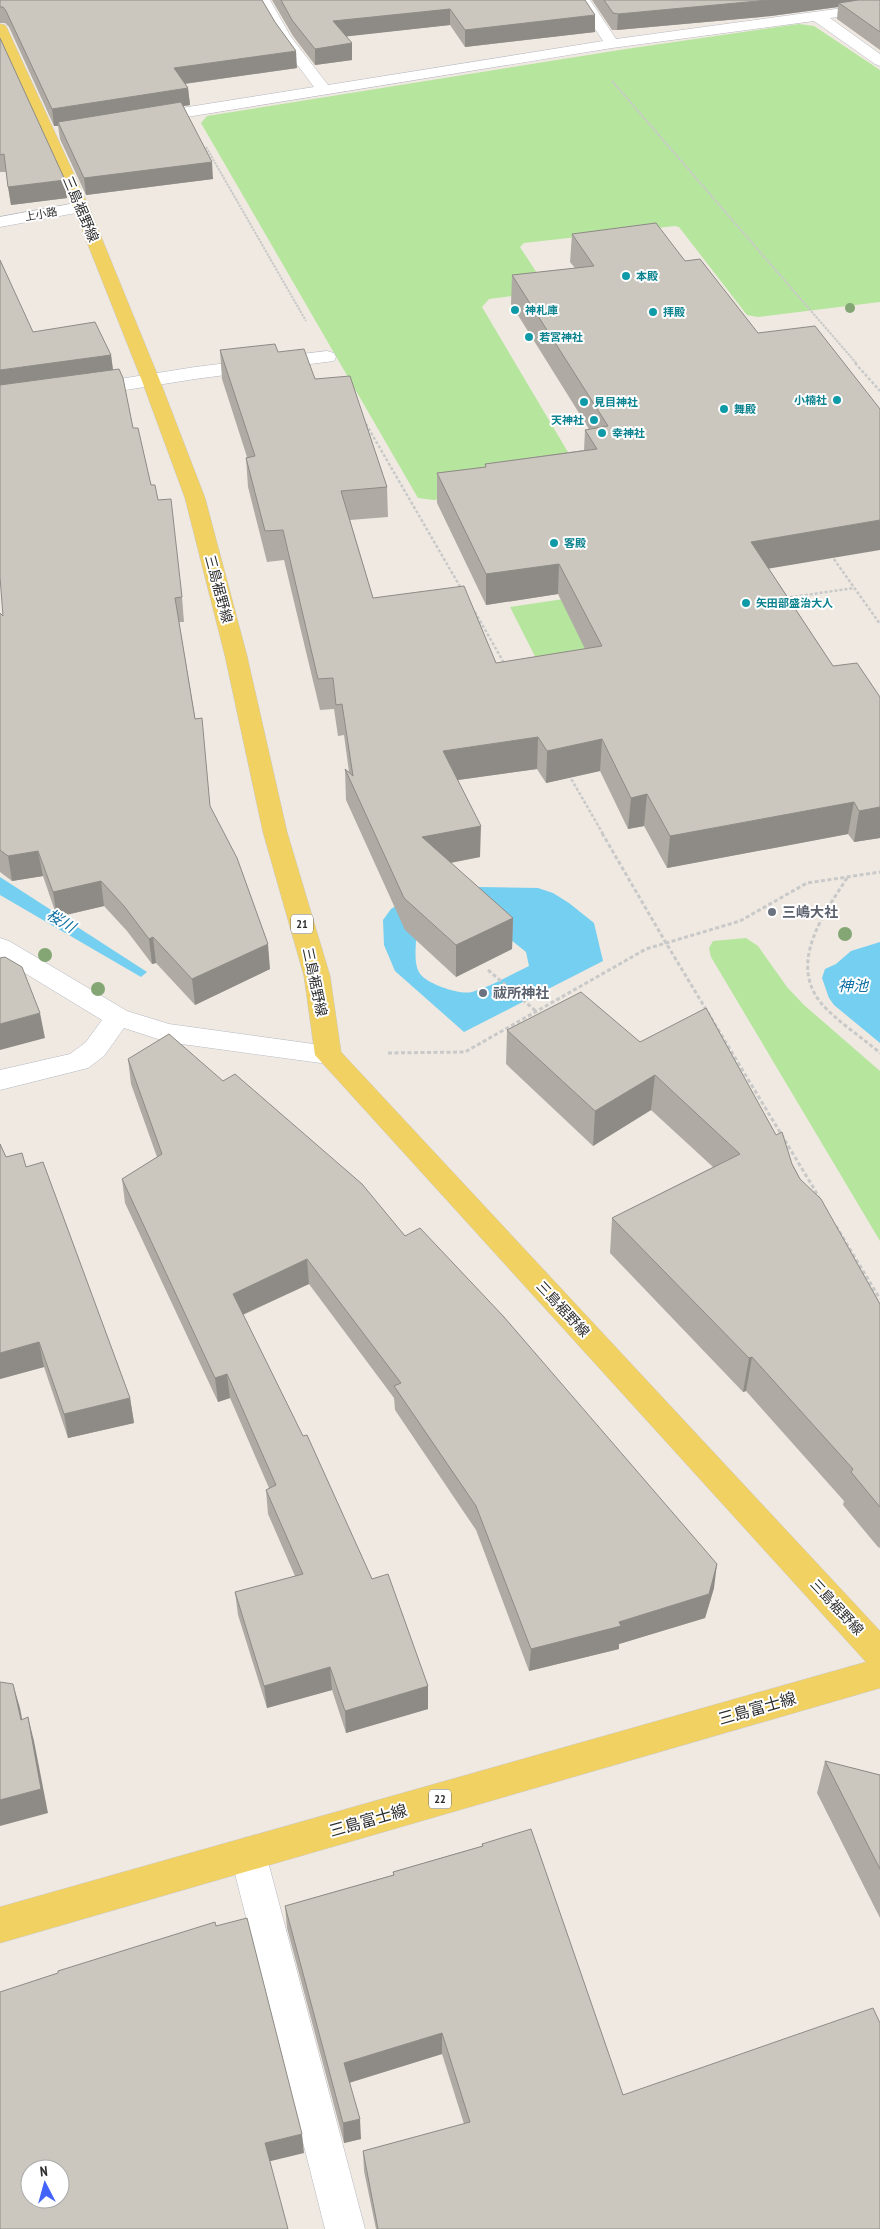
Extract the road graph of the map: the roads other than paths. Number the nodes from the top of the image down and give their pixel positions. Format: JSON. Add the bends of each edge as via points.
{"nodes":[{"id":1,"x":263,"y":0,"type":"edge"},
{"id":2,"x":583,"y":0,"type":"edge"},
{"id":3,"x":880,"y":7,"type":"edge"},
{"id":4,"x":817,"y":16,"type":"junction"},
{"id":5,"x":0,"y":28,"type":"edge"},
{"id":6,"x":612,"y":44,"type":"junction"},
{"id":7,"x":880,"y":61,"type":"edge"},
{"id":8,"x":324,"y":90,"type":"junction"},
{"id":9,"x":137,"y":120,"type":"edge"},
{"id":10,"x":82,"y":207,"type":"junction"},
{"id":11,"x":0,"y":222,"type":"edge"},
{"id":12,"x":327,"y":357,"type":"road end"},
{"id":13,"x":151,"y":381,"type":"junction"},
{"id":14,"x":66,"y":393,"type":"edge"},
{"id":15,"x":0,"y":947,"type":"edge"},
{"id":16,"x":118,"y":1017,"type":"junction"},
{"id":17,"x":328,"y":1054,"type":"junction"},
{"id":18,"x":0,"y":1080,"type":"edge"},
{"id":19,"x":880,"y":1654,"type":"edge"},
{"id":20,"x":880,"y":1673,"type":"edge"},
{"id":21,"x":248,"y":1854,"type":"junction"},
{"id":22,"x":0,"y":1925,"type":"edge"},
{"id":23,"x":345,"y":2229,"type":"edge"}],
"edges":[{"from":1,"to":8,"type":"street","via":[[284,38]]},
{"from":2,"to":6,"type":"street"},
{"from":3,"to":4,"type":"street"},
{"from":4,"to":6,"type":"street"},
{"from":4,"to":7,"type":"street"},
{"from":5,"to":10,"type":"main road","name":"三島裾野線","number":"21","via":[[54,134]]},
{"from":6,"to":8,"type":"street"},
{"from":8,"to":9,"type":"street"},
{"from":10,"to":11,"type":"street","name":"上小路"},
{"from":10,"to":13,"type":"main road","name":"三島裾野線","number":"21"},
{"from":12,"to":13,"type":"street","via":[[204,371]]},
{"from":13,"to":14,"type":"street"},
{"from":13,"to":17,"type":"main road","name":"三島裾野線","number":"21","via":[[198,508],[236,656],[274,832],[317,976]]},
{"from":15,"to":16,"type":"street"},
{"from":16,"to":17,"type":"street","via":[[167,1033]]},
{"from":16,"to":18,"type":"street","via":[[96,1049],[78,1061]]},
{"from":17,"to":19,"type":"main road","name":"三島裾野線"},
{"from":20,"to":21,"type":"main road","name":"三島富士線","number":"22"},
{"from":21,"to":22,"type":"main road","name":"三島富士線","number":"22"},
{"from":21,"to":23,"type":"street"}]}
